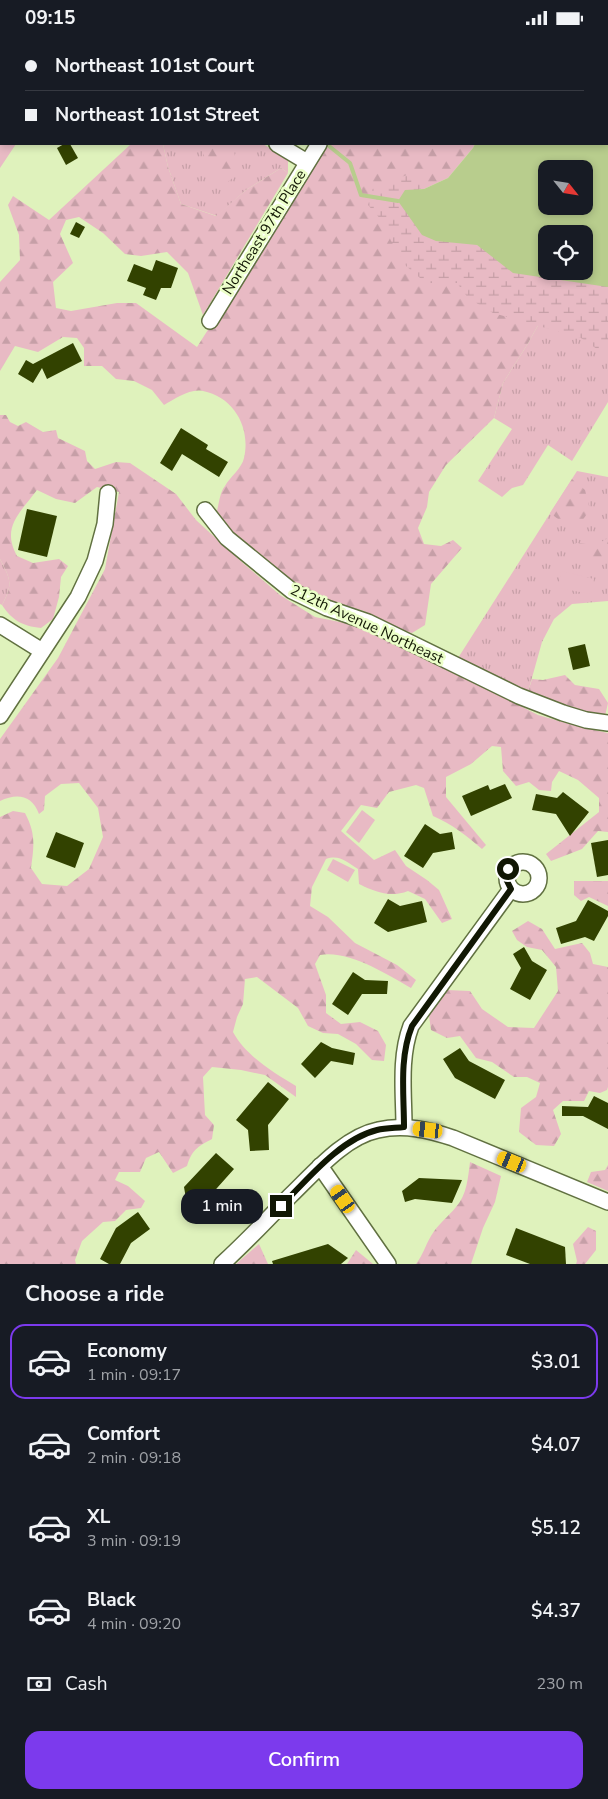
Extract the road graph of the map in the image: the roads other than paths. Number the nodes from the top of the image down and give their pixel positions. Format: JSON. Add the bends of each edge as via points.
{"nodes":[{"id":1,"x":279,"y":145,"type":"edge"},
{"id":2,"x":318,"y":145,"type":"edge"},
{"id":3,"x":307,"y":163,"type":"junction"},
{"id":4,"x":210,"y":321,"type":"dead end"},
{"id":5,"x":108,"y":493,"type":"dead end"},
{"id":6,"x":205,"y":509,"type":"dead end"},
{"id":7,"x":0,"y":625,"type":"edge"},
{"id":8,"x":42,"y":651,"type":"junction"},
{"id":9,"x":0,"y":716,"type":"edge"},
{"id":10,"x":608,"y":723,"type":"edge"},
{"id":11,"x":511,"y":889,"type":"dead end"},
{"id":12,"x":404,"y":1127,"type":"junction"},
{"id":13,"x":320,"y":1166,"type":"junction"},
{"id":14,"x":608,"y":1202,"type":"edge"},
{"id":15,"x":222,"y":1264,"type":"edge"},
{"id":16,"x":388,"y":1264,"type":"edge"}],
"edges":[{"from":1,"to":3,"type":"street"},
{"from":2,"to":3,"type":"street","name":"Northeast 97th Place"},
{"from":3,"to":4,"type":"street","name":"Northeast 97th Place"},
{"from":5,"to":8,"type":"street","via":[[105,524],[95,561],[78,597]]},
{"from":6,"to":10,"type":"street","name":"212th Avenue Northeast","via":[[227,538],[292,591],[327,608],[368,622],[519,696],[586,721]]},
{"from":7,"to":8,"type":"street"},
{"from":8,"to":9,"type":"street"},
{"from":11,"to":12,"type":"street","via":[[412,1026],[406,1041],[403,1067]]},
{"from":12,"to":13,"type":"street","via":[[378,1130],[354,1139]]},
{"from":12,"to":14,"type":"street","via":[[453,1138]]},
{"from":13,"to":15,"type":"street"},
{"from":13,"to":16,"type":"street"}]}
